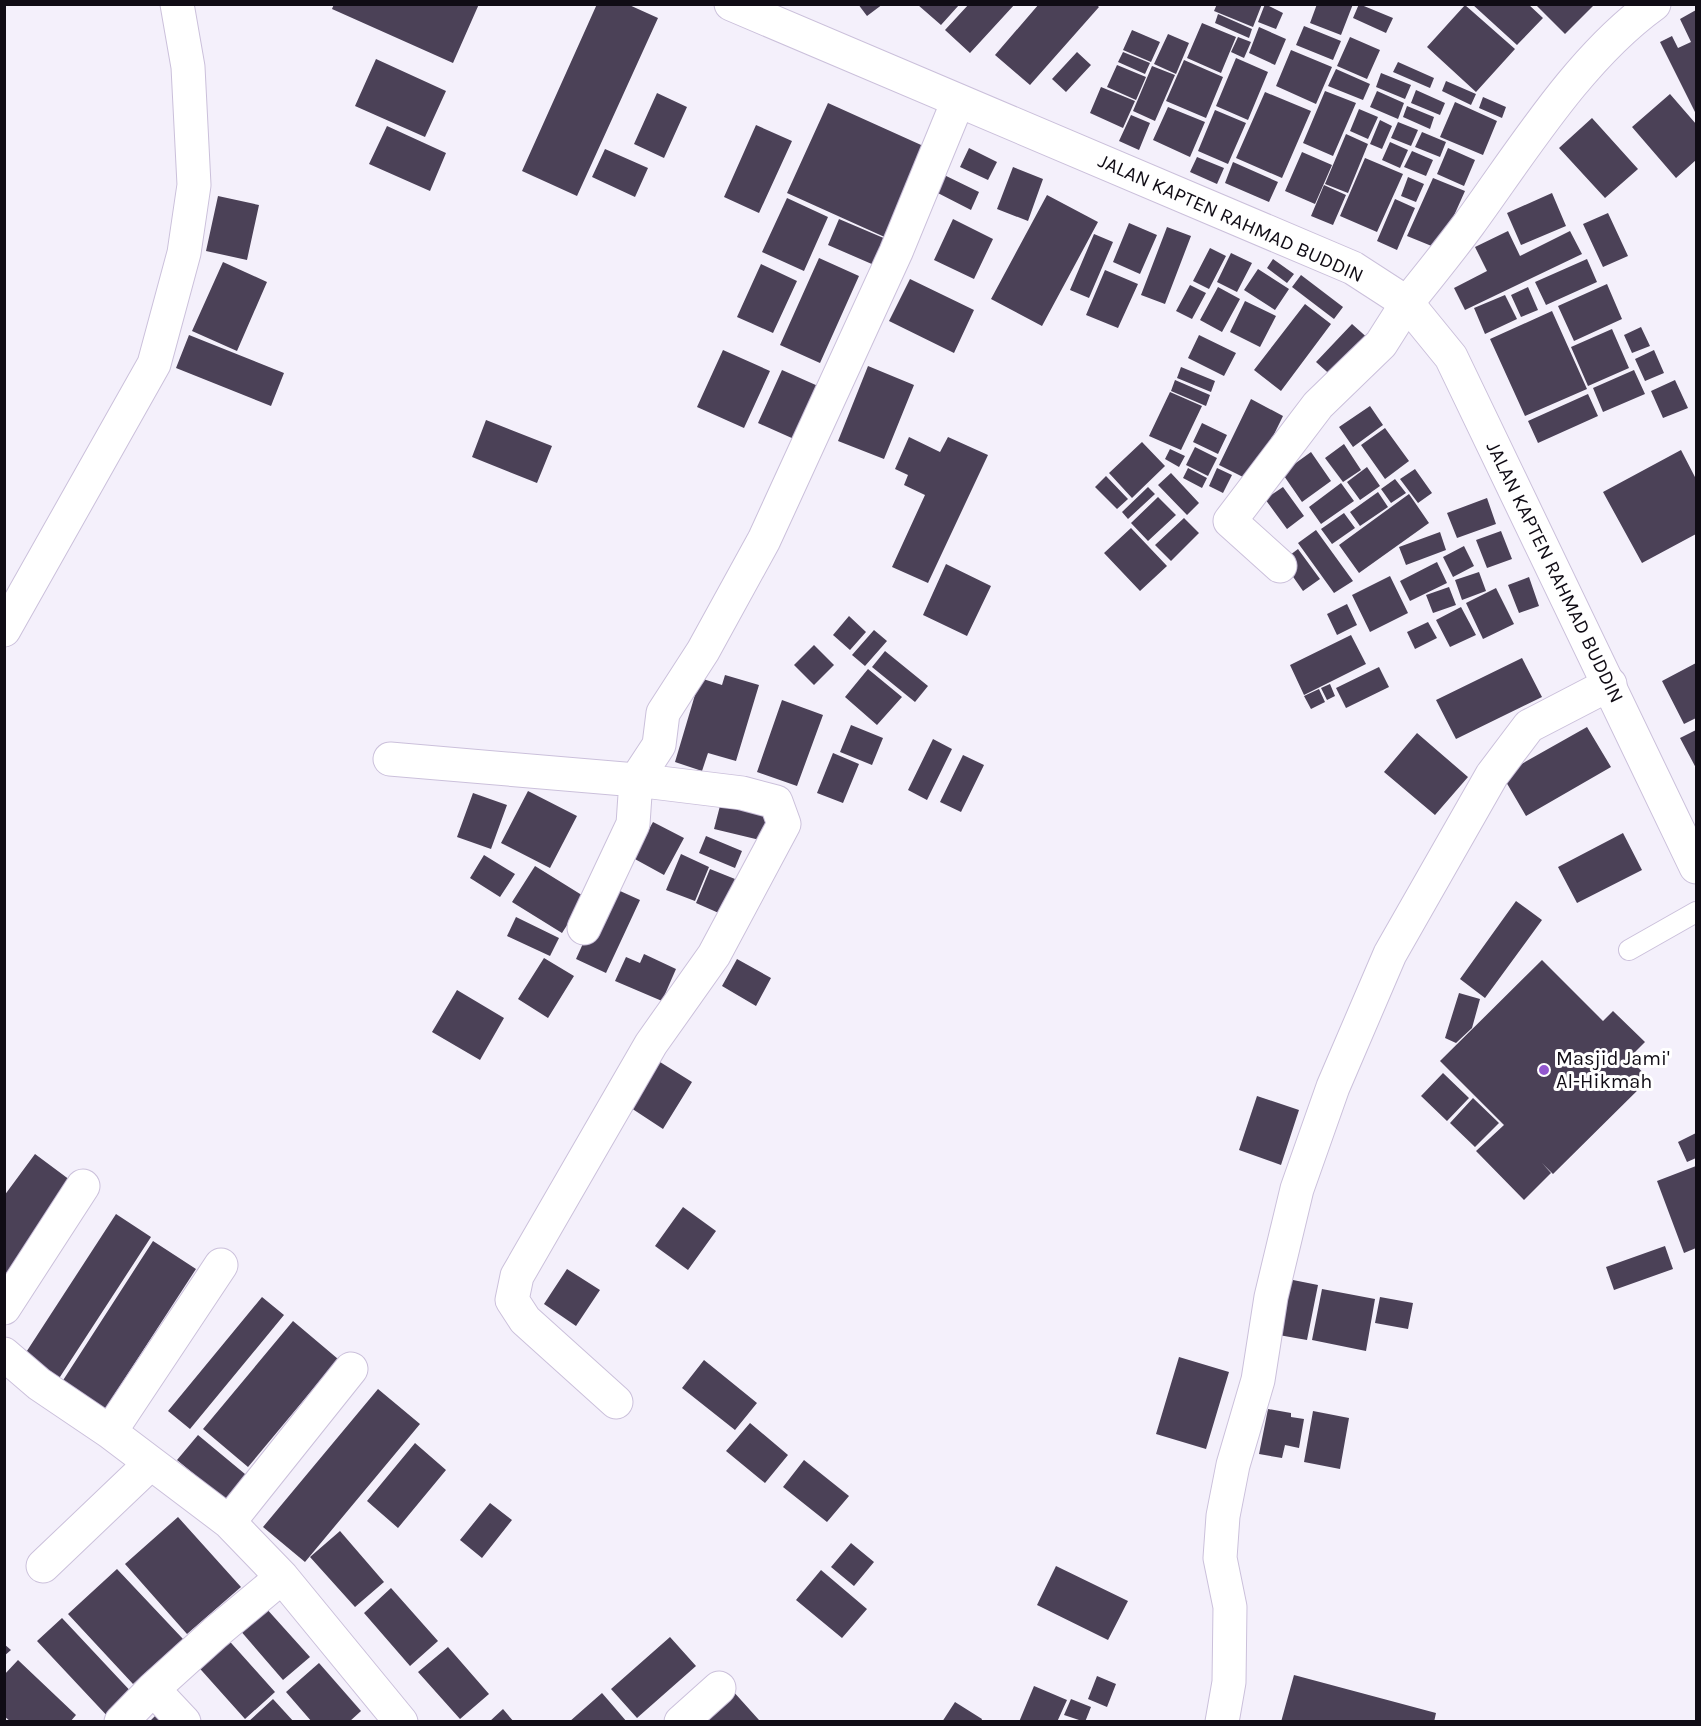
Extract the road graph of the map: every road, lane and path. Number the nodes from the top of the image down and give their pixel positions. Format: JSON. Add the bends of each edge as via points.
{"nodes":[{"id":1,"x":177,"y":4,"type":"edge"},
{"id":2,"x":731,"y":4,"type":"edge"},
{"id":3,"x":1654,"y":4,"type":"edge"},
{"id":4,"x":958,"y":100,"type":"junction"},
{"id":5,"x":1407,"y":303,"type":"junction"},
{"id":6,"x":1280,"y":566,"type":"dead end"},
{"id":7,"x":4,"y":630,"type":"edge"},
{"id":8,"x":1610,"y":684,"type":"junction"},
{"id":9,"x":390,"y":759,"type":"dead end"},
{"id":10,"x":636,"y":780,"type":"junction"},
{"id":11,"x":1696,"y":867,"type":"edge"},
{"id":12,"x":1696,"y":912,"type":"edge"},
{"id":13,"x":585,"y":928,"type":"dead end"},
{"id":14,"x":1629,"y":950,"type":"dead end"},
{"id":15,"x":83,"y":1186,"type":"dead end"},
{"id":16,"x":221,"y":1265,"type":"dead end"},
{"id":17,"x":4,"y":1308,"type":"edge"},
{"id":18,"x":4,"y":1354,"type":"edge"},
{"id":19,"x":351,"y":1369,"type":"dead end"},
{"id":20,"x":616,"y":1401,"type":"dead end"},
{"id":21,"x":110,"y":1432,"type":"junction"},
{"id":22,"x":151,"y":1463,"type":"junction"},
{"id":23,"x":229,"y":1522,"type":"junction"},
{"id":24,"x":43,"y":1566,"type":"dead end"},
{"id":25,"x":282,"y":1577,"type":"junction"},
{"id":26,"x":719,"y":1688,"type":"dead end"},
{"id":27,"x":153,"y":1689,"type":"junction"},
{"id":28,"x":122,"y":1722,"type":"edge"},
{"id":29,"x":184,"y":1722,"type":"edge"},
{"id":30,"x":401,"y":1722,"type":"edge"},
{"id":31,"x":681,"y":1722,"type":"edge"},
{"id":32,"x":1222,"y":1722,"type":"edge"}],
"edges":[{"from":1,"to":7,"type":"street","via":[[188,67],[194,185],[184,253],[154,364]]},
{"from":2,"to":4,"type":"street","name":"JALAN KAPTEN RAHMAD BUDDIN"},
{"from":3,"to":5,"type":"street","via":[[1624,25],[1531,134],[1469,224]]},
{"from":4,"to":5,"type":"street","name":"JALAN KAPTEN RAHMAD BUDDIN","via":[[1353,268]]},
{"from":4,"to":10,"type":"street","via":[[896,252],[764,540],[703,651],[663,713],[659,745]]},
{"from":5,"to":6,"type":"street","via":[[1381,344],[1317,405],[1230,521]]},
{"from":5,"to":8,"type":"street","name":"JALAN KAPTEN RAHMAD BUDDIN","via":[[1450,357]]},
{"from":8,"to":11,"type":"street","name":"JALAN KAPTEN RAHMAD BUDDIN"},
{"from":8,"to":32,"type":"street","via":[[1529,726],[1492,775],[1390,954],[1333,1087],[1297,1190],[1271,1297],[1258,1380],[1233,1465],[1223,1516],[1220,1558],[1230,1607],[1229,1682]]},
{"from":9,"to":10,"type":"street"},
{"from":10,"to":13,"type":"street","via":[[633,824]]},
{"from":10,"to":20,"type":"street","via":[[742,793],[776,802],[784,824],[714,955],[651,1044],[517,1276],[512,1300],[525,1320]]},
{"from":12,"to":14,"type":"lane"},
{"from":15,"to":17,"type":"street"},
{"from":16,"to":21,"type":"street"},
{"from":18,"to":21,"type":"street","via":[[39,1384]]},
{"from":19,"to":23,"type":"street"},
{"from":21,"to":22,"type":"street"},
{"from":22,"to":23,"type":"street"},
{"from":22,"to":24,"type":"street"},
{"from":23,"to":25,"type":"street"},
{"from":25,"to":27,"type":"street"},
{"from":25,"to":30,"type":"street"},
{"from":26,"to":31,"type":"street"},
{"from":27,"to":28,"type":"street"},
{"from":27,"to":29,"type":"street"}]}
